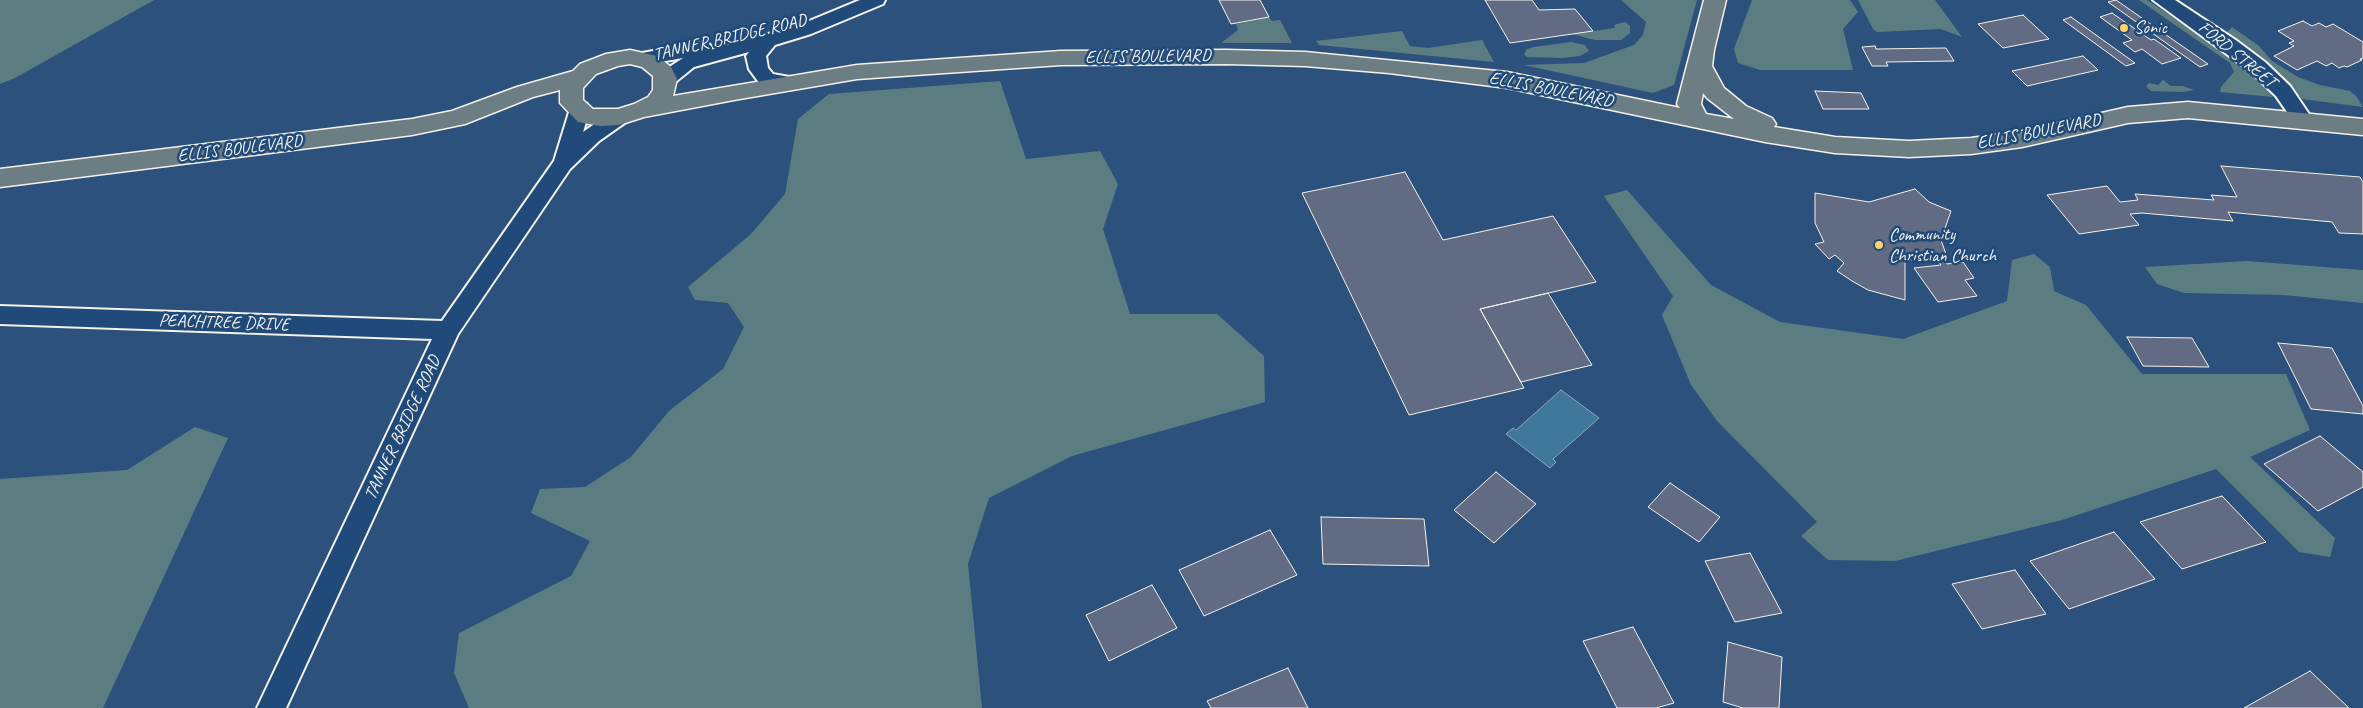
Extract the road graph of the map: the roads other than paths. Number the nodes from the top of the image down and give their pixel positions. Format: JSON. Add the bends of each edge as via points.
{"nodes":[{"id":1,"x":876,"y":0,"type":"edge"},
{"id":2,"x":1715,"y":0,"type":"edge"},
{"id":3,"x":2162,"y":0,"type":"edge"},
{"id":4,"x":847,"y":11,"type":"junction"},
{"id":5,"x":768,"y":40,"type":"junction"},
{"id":6,"x":1703,"y":51,"type":"junction"},
{"id":7,"x":642,"y":59,"type":"junction"},
{"id":8,"x":578,"y":77,"type":"junction"},
{"id":9,"x":666,"y":79,"type":"junction"},
{"id":10,"x":788,"y":82,"type":"junction"},
{"id":11,"x":734,"y":92,"type":"junction"},
{"id":12,"x":576,"y":106,"type":"junction"},
{"id":13,"x":642,"y":110,"type":"junction"},
{"id":14,"x":478,"y":111,"type":"junction"},
{"id":15,"x":619,"y":117,"type":"junction"},
{"id":16,"x":1698,"y":120,"type":"junction"},
{"id":17,"x":2303,"y":120,"type":"junction"},
{"id":18,"x":2363,"y":127,"type":"edge"},
{"id":19,"x":1835,"y":145,"type":"junction"},
{"id":20,"x":563,"y":164,"type":"junction"},
{"id":21,"x":0,"y":178,"type":"edge"},
{"id":22,"x":0,"y":315,"type":"edge"},
{"id":23,"x":448,"y":330,"type":"junction"},
{"id":24,"x":271,"y":708,"type":"edge"}],
"edges":[{"from":1,"to":4,"type":"street","name":"TANNER BRIDGE ROAD"},
{"from":2,"to":6,"type":"main road"},
{"from":3,"to":17,"type":"street","name":"FORD STREET","via":[[2230,44],[2258,67],[2282,91]]},
{"from":4,"to":5,"type":"street","name":"TANNER BRIDGE ROAD","via":[[827,22]]},
{"from":4,"to":7,"type":"street","name":"TANNER BRIDGE ROAD","via":[[746,38]]},
{"from":5,"to":9,"type":"street","name":"TANNER BRIDGE ROAD","via":[[687,62]]},
{"from":5,"to":10,"type":"street","via":[[756,56],[758,69],[767,78]]},
{"from":6,"to":16,"type":"main road","via":[[1689,104]]},
{"from":6,"to":19,"type":"main road","via":[[1701,66],[1705,75],[1715,93],[1729,106],[1784,132]]},
{"from":7,"to":8,"type":"main road","via":[[601,62]]},
{"from":7,"to":9,"type":"main road","via":[[664,72]]},
{"from":8,"to":12,"type":"main road","via":[[570,94]]},
{"from":8,"to":14,"type":"main road","name":"ELLIS BOULEVARD","via":[[525,92]]},
{"from":9,"to":11,"type":"main road","name":"ELLIS BOULEVARD","via":[[690,88]]},
{"from":9,"to":13,"type":"main road","via":[[664,92],[656,102]]},
{"from":10,"to":11,"type":"main road","name":"ELLIS BOULEVARD"},
{"from":10,"to":16,"type":"main road","name":"ELLIS BOULEVARD","via":[[857,72],[1061,58],[1306,59],[1507,80]]},
{"from":11,"to":13,"type":"main road","name":"ELLIS BOULEVARD"},
{"from":12,"to":14,"type":"main road","name":"ELLIS BOULEVARD","via":[[545,100]]},
{"from":12,"to":15,"type":"main road","via":[[586,116]]},
{"from":12,"to":20,"type":"street","name":"TANNER BRIDGE ROAD"},
{"from":13,"to":15,"type":"main road"},
{"from":14,"to":21,"type":"main road","name":"ELLIS BOULEVARD","via":[[404,128]]},
{"from":15,"to":20,"type":"street","name":"TANNER BRIDGE ROAD","via":[[592,136]]},
{"from":16,"to":19,"type":"main road","name":"ELLIS BOULEVARD"},
{"from":17,"to":18,"type":"main road","name":"ELLIS BOULEVARD"},
{"from":17,"to":19,"type":"main road","name":"ELLIS BOULEVARD","via":[[2178,110],[2128,114],[2022,139],[1971,146],[1909,149]]},
{"from":20,"to":23,"type":"street","name":"TANNER BRIDGE ROAD"},
{"from":22,"to":23,"type":"street","name":"PEACHTREE DRIVE"},
{"from":23,"to":24,"type":"street","name":"TANNER BRIDGE ROAD"}]}
